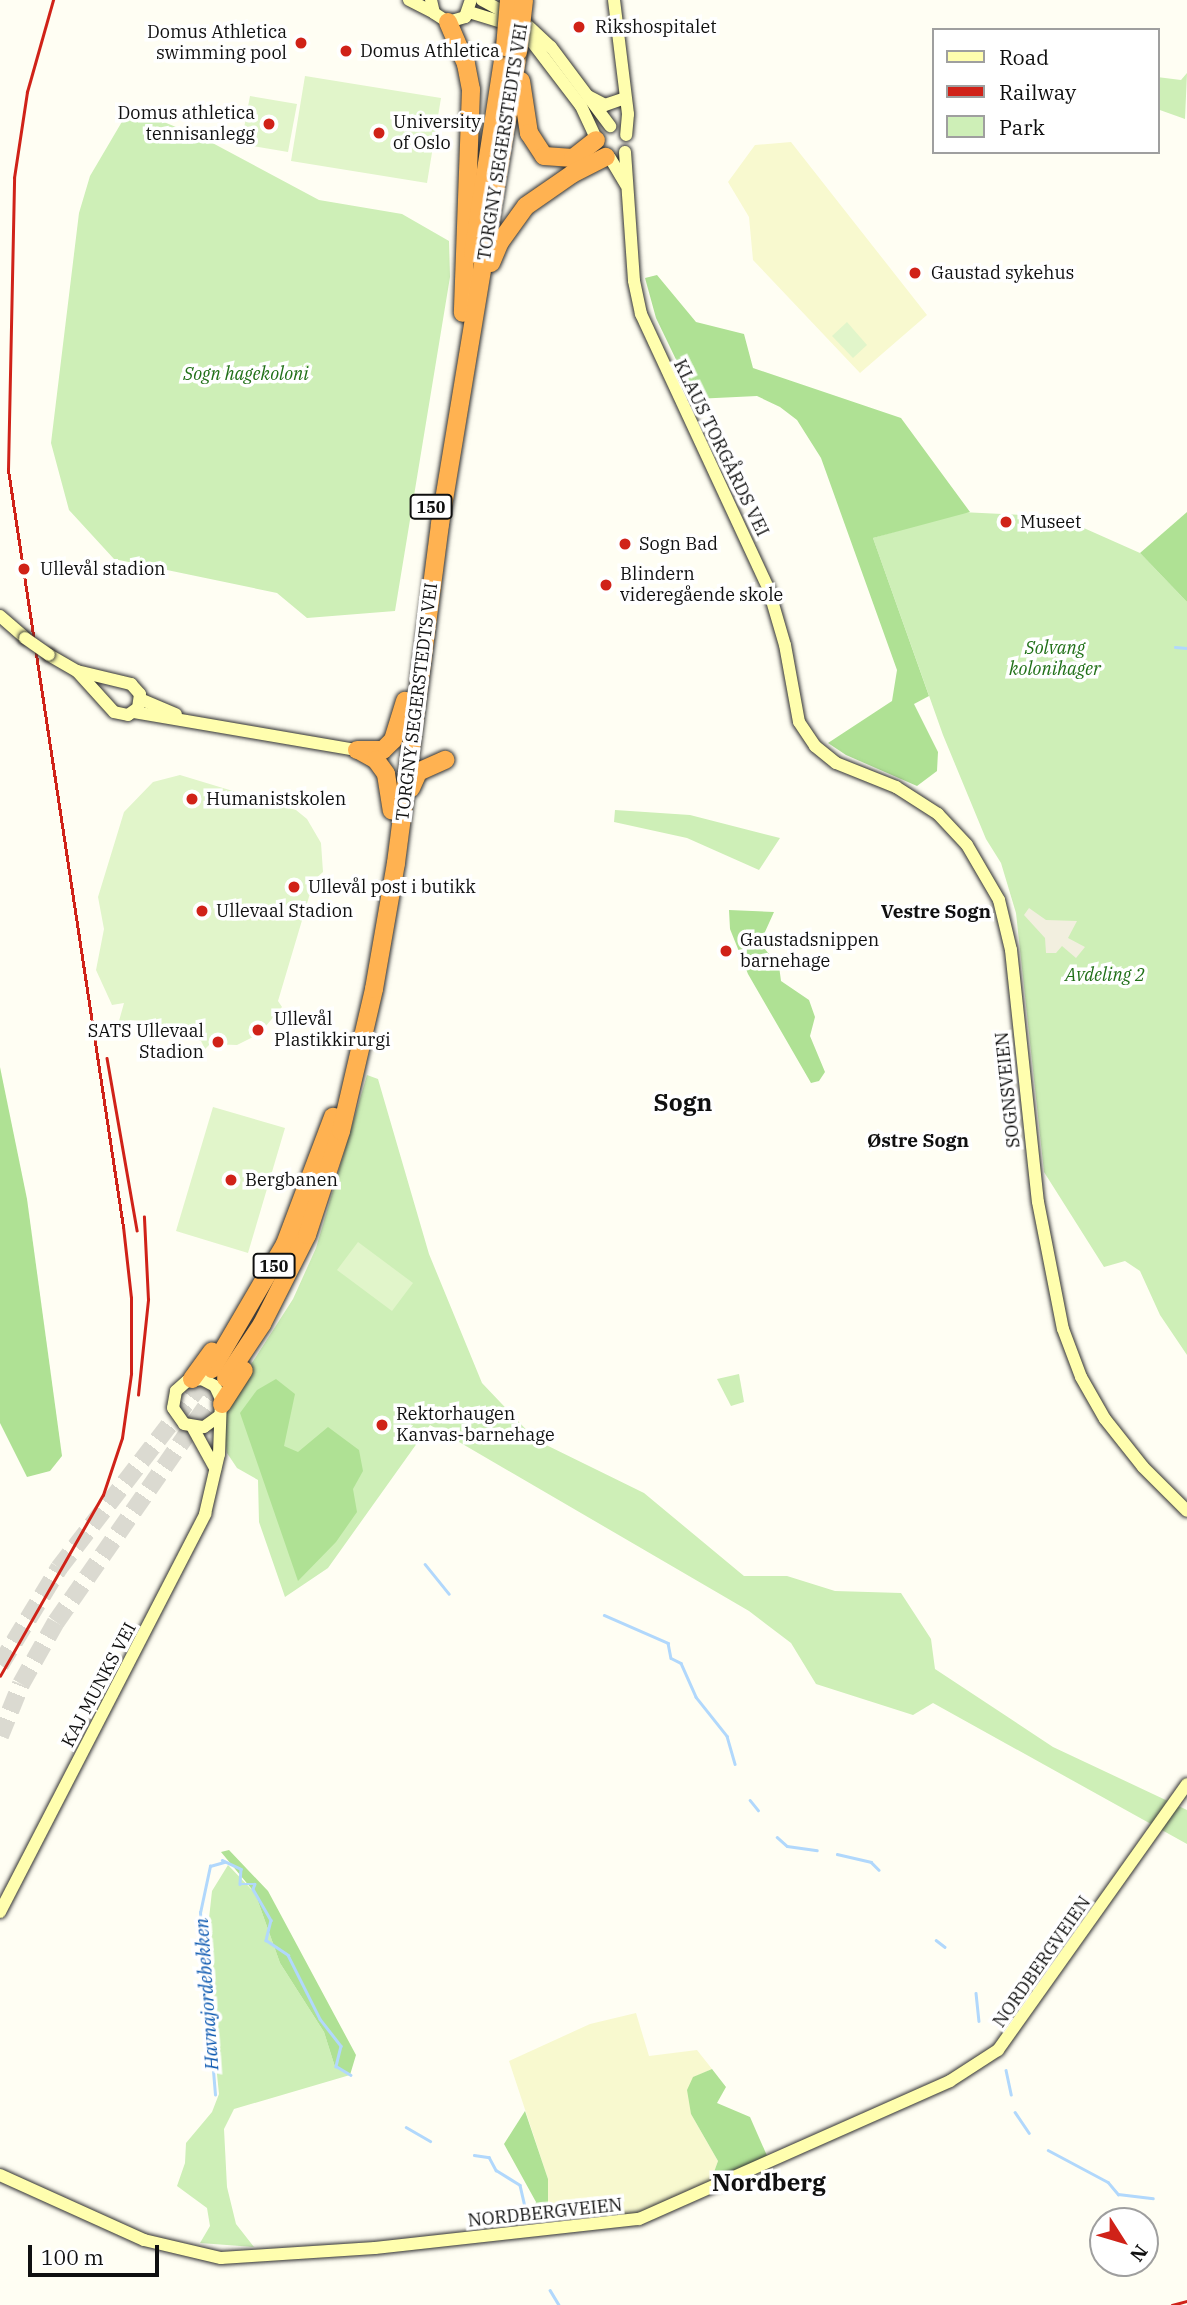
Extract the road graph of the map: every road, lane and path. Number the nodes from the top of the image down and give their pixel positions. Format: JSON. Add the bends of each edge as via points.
{"nodes":[{"id":1,"x":409,"y":0,"type":"edge"},
{"id":2,"x":482,"y":0,"type":"edge"},
{"id":3,"x":509,"y":0,"type":"edge"},
{"id":4,"x":524,"y":0,"type":"edge"},
{"id":5,"x":614,"y":0,"type":"edge"},
{"id":6,"x":470,"y":6,"type":"edge"},
{"id":7,"x":438,"y":12,"type":"edge"},
{"id":8,"x":515,"y":52,"type":"junction"},
{"id":9,"x":586,"y":94,"type":"junction"},
{"id":10,"x":623,"y":97,"type":"junction"},
{"id":11,"x":610,"y":126,"type":"junction"},
{"id":12,"x":626,"y":135,"type":"junction"},
{"id":13,"x":596,"y":139,"type":"junction"},
{"id":14,"x":625,"y":152,"type":"junction"},
{"id":15,"x":608,"y":158,"type":"junction"},
{"id":16,"x":626,"y":185,"type":"junction"},
{"id":17,"x":463,"y":313,"type":"junction"},
{"id":18,"x":470,"y":337,"type":"junction"},
{"id":19,"x":0,"y":616,"type":"edge"},
{"id":20,"x":77,"y":671,"type":"junction"},
{"id":21,"x":118,"y":684,"type":"junction"},
{"id":22,"x":141,"y":699,"type":"junction"},
{"id":23,"x":411,"y":701,"type":"junction"},
{"id":24,"x":108,"y":702,"type":"junction"},
{"id":25,"x":135,"y":712,"type":"junction"},
{"id":26,"x":799,"y":722,"type":"joint"},
{"id":27,"x":241,"y":729,"type":"junction"},
{"id":28,"x":357,"y":750,"type":"junction"},
{"id":29,"x":397,"y":811,"type":"junction"},
{"id":30,"x":320,"y":1155,"type":"junction"},
{"id":31,"x":325,"y":1186,"type":"junction"},
{"id":32,"x":192,"y":1379,"type":"junction"},
{"id":33,"x":220,"y":1411,"type":"junction"},
{"id":34,"x":193,"y":1428,"type":"junction"},
{"id":35,"x":215,"y":1468,"type":"junction"},
{"id":36,"x":1187,"y":1511,"type":"edge"},
{"id":37,"x":1187,"y":1784,"type":"edge"},
{"id":38,"x":0,"y":1912,"type":"edge"},
{"id":39,"x":0,"y":2175,"type":"edge"}],
"edges":[{"from":1,"to":7,"type":"main road"},
{"from":2,"to":9,"type":"main road","via":[[540,36]]},
{"from":3,"to":8,"type":"highway","name":"TORGNY SEGERSTEDTS VEI","number":"150","bridge":true},
{"from":4,"to":8,"type":"highway","name":"TORGNY SEGERSTEDTS VEI","number":"150","bridge":true},
{"from":5,"to":10,"type":"main road"},
{"from":6,"to":7,"type":"main road","via":[[460,20]]},
{"from":6,"to":13,"type":"main road","name":"KLAUS TORGÅRDS VEI","via":[[508,24],[533,43],[581,106]]},
{"from":7,"to":17,"type":"highway","via":[[466,64],[471,90]]},
{"from":8,"to":13,"type":"highway","via":[[527,125],[541,153],[566,160]]},
{"from":8,"to":17,"type":"highway","name":"TORGNY SEGERSTEDTS VEI","number":"150"},
{"from":8,"to":18,"type":"highway","name":"TORGNY SEGERSTEDTS VEI","number":"150"},
{"from":9,"to":10,"type":"main road","via":[[605,106]]},
{"from":9,"to":11,"type":"main road"},
{"from":10,"to":11,"type":"main road"},
{"from":10,"to":12,"type":"main road"},
{"from":11,"to":12,"type":"main road"},
{"from":11,"to":13,"type":"main road"},
{"from":12,"to":14,"type":"main road","name":"KLAUS TORGÅRDS VEI"},
{"from":13,"to":15,"type":"main road","name":"KLAUS TORGÅRDS VEI"},
{"from":14,"to":15,"type":"main road"},
{"from":14,"to":16,"type":"main road","name":"KLAUS TORGÅRDS VEI"},
{"from":15,"to":16,"type":"main road","name":"KLAUS TORGÅRDS VEI"},
{"from":15,"to":18,"type":"highway","via":[[537,197],[511,224],[493,256]]},
{"from":16,"to":26,"type":"main road","name":"KLAUS TORGÅRDS VEI","via":[[641,314],[768,587],[785,645]]},
{"from":17,"to":23,"type":"highway","name":"TORGNY SEGERSTEDTS VEI","number":"150"},
{"from":18,"to":23,"type":"highway","name":"TORGNY SEGERSTEDTS VEI","number":"150"},
{"from":19,"to":20,"type":"main road","bridge":true},
{"from":20,"to":21,"type":"main road"},
{"from":20,"to":24,"type":"main road"},
{"from":21,"to":22,"type":"main road","via":[[135,687]]},
{"from":21,"to":24,"type":"main road"},
{"from":22,"to":25,"type":"main road"},
{"from":22,"to":27,"type":"main road","via":[[163,711]]},
{"from":23,"to":28,"type":"highway","via":[[393,740],[383,750]]},
{"from":23,"to":29,"type":"highway","name":"TORGNY SEGERSTEDTS VEI","number":"150"},
{"from":23,"to":29,"type":"highway","via":[[421,744],[444,760],[418,772]]},
{"from":24,"to":25,"type":"main road","via":[[119,714]]},
{"from":25,"to":27,"type":"main road"},
{"from":26,"to":36,"type":"main road","name":"SOGNSVEIEN","via":[[815,746],[836,763],[896,787],[938,814],[967,845],[994,887],[1010,939],[1038,1202],[1063,1329],[1081,1377],[1105,1419],[1143,1467]]},
{"from":27,"to":28,"type":"main road"},
{"from":28,"to":29,"type":"highway","via":[[383,768]]},
{"from":29,"to":30,"type":"highway","name":"TORGNY SEGERSTEDTS VEI","number":"150","via":[[337,1101]]},
{"from":29,"to":31,"type":"highway","name":"TORGNY SEGERSTEDTS VEI","number":"150","via":[[374,989]]},
{"from":30,"to":31,"type":"highway","name":"TORGNY SEGERSTEDTS VEI","number":"150","via":[[285,1244],[219,1373],[280,1291]]},
{"from":30,"to":32,"type":"highway","via":[[249,1292]]},
{"from":31,"to":33,"type":"highway","via":[[297,1282]]},
{"from":32,"to":33,"type":"main road","via":[[215,1386]]},
{"from":32,"to":34,"type":"main road","via":[[176,1391],[173,1408],[178,1420]]},
{"from":33,"to":34,"type":"main road","via":[[210,1425]]},
{"from":33,"to":35,"type":"main road","name":"KAJ MUNKS VEI"},
{"from":34,"to":35,"type":"main road"},
{"from":35,"to":38,"type":"main road","name":"KAJ MUNKS VEI","via":[[208,1505],[191,1546]]},
{"from":37,"to":39,"type":"main road","name":"NORDBERGVEIEN","via":[[998,2050],[938,2086],[639,2219],[375,2248],[221,2258],[144,2241]]}]}
